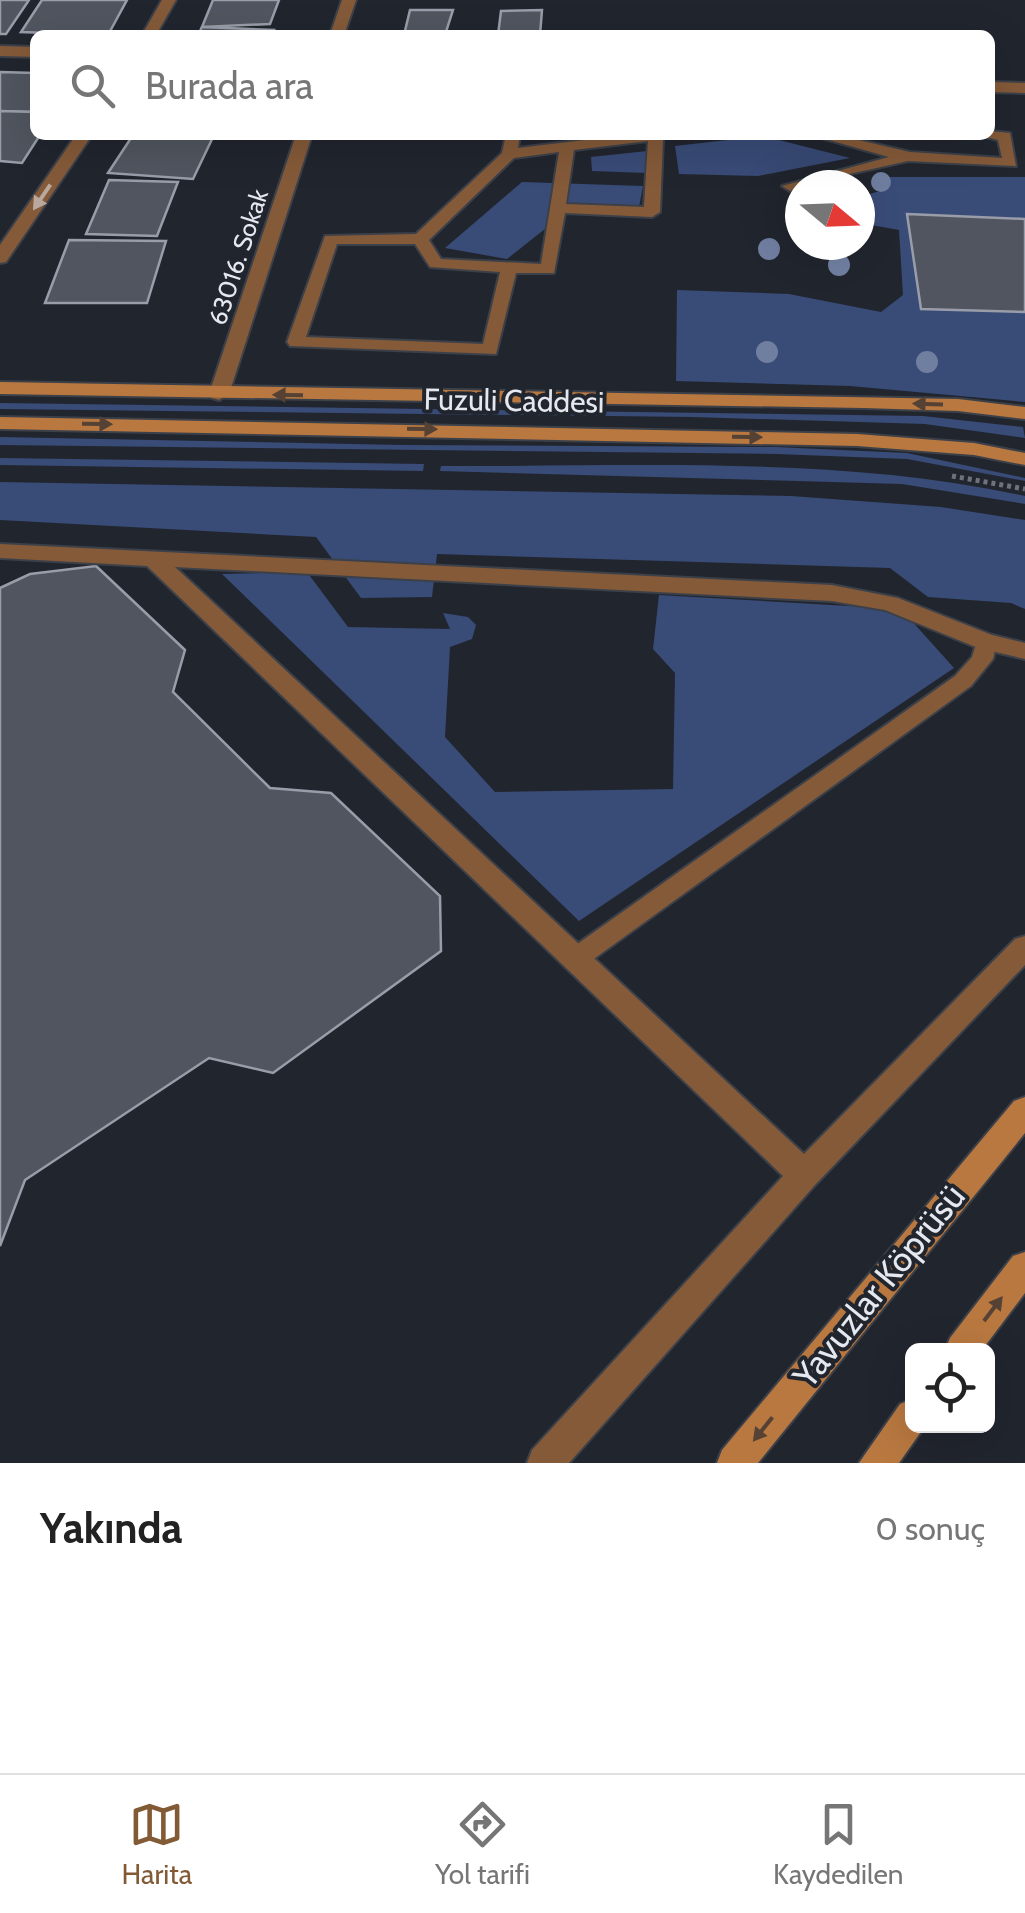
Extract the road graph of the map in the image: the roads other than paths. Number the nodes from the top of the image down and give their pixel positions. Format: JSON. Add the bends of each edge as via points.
{"nodes":[{"id":1,"x":169,"y":0,"type":"edge"},
{"id":2,"x":349,"y":0,"type":"edge"},
{"id":3,"x":152,"y":30,"type":"edge"},
{"id":4,"x":340,"y":30,"type":"edge"},
{"id":5,"x":0,"y":39,"type":"edge"},
{"id":6,"x":30,"y":41,"type":"edge"},
{"id":7,"x":0,"y":51,"type":"edge"},
{"id":8,"x":30,"y":52,"type":"edge"},
{"id":9,"x":995,"y":87,"type":"edge"},
{"id":10,"x":1025,"y":88,"type":"edge"},
{"id":11,"x":995,"y":136,"type":"edge"},
{"id":12,"x":81,"y":140,"type":"edge"},
{"id":13,"x":302,"y":140,"type":"edge"},
{"id":14,"x":512,"y":140,"type":"edge"},
{"id":15,"x":620,"y":140,"type":"edge"},
{"id":16,"x":658,"y":140,"type":"edge"},
{"id":17,"x":840,"y":140,"type":"edge"},
{"id":18,"x":908,"y":140,"type":"edge"},
{"id":19,"x":567,"y":147,"type":"junction"},
{"id":20,"x":510,"y":154,"type":"junction"},
{"id":21,"x":910,"y":156,"type":"junction"},
{"id":22,"x":854,"y":170,"type":"edge"},
{"id":23,"x":560,"y":208,"type":"junction"},
{"id":24,"x":420,"y":239,"type":"junction"},
{"id":25,"x":0,"y":258,"type":"edge"},
{"id":26,"x":509,"y":268,"type":"junction"},
{"id":27,"x":0,"y":388,"type":"edge"},
{"id":28,"x":219,"y":394,"type":"junction"},
{"id":29,"x":1025,"y":413,"type":"edge"},
{"id":30,"x":0,"y":423,"type":"edge"},
{"id":31,"x":1025,"y":459,"type":"edge"},
{"id":32,"x":0,"y":551,"type":"edge"},
{"id":33,"x":152,"y":558,"type":"junction"},
{"id":34,"x":986,"y":642,"type":"junction"},
{"id":35,"x":1025,"y":651,"type":"edge"},
{"id":36,"x":1025,"y":947,"type":"edge"},
{"id":37,"x":575,"y":959,"type":"junction"},
{"id":38,"x":1025,"y":1110,"type":"edge"},
{"id":39,"x":804,"y":1175,"type":"junction"},
{"id":40,"x":1025,"y":1266,"type":"edge"},
{"id":41,"x":967,"y":1343,"type":"edge"},
{"id":42,"x":905,"y":1425,"type":"edge"},
{"id":43,"x":545,"y":1463,"type":"edge"},
{"id":44,"x":735,"y":1463,"type":"edge"},
{"id":45,"x":877,"y":1463,"type":"edge"}],
"edges":[{"from":1,"to":3,"type":"street"},
{"from":2,"to":4,"type":"street"},
{"from":5,"to":6,"type":"street"},
{"from":7,"to":8,"type":"street"},
{"from":9,"to":10,"type":"street"},
{"from":11,"to":21,"type":"lane","via":[[1005,136],[1011,163]]},
{"from":12,"to":25,"type":"street","one_way":true},
{"from":13,"to":28,"type":"street","name":"63016. Sokak"},
{"from":14,"to":20,"type":"lane"},
{"from":15,"to":19,"type":"lane"},
{"from":16,"to":23,"type":"lane","via":[[652,212]]},
{"from":17,"to":21,"type":"lane"},
{"from":18,"to":21,"type":"lane"},
{"from":19,"to":20,"type":"lane"},
{"from":19,"to":23,"type":"lane"},
{"from":20,"to":24,"type":"lane"},
{"from":21,"to":22,"type":"lane"},
{"from":23,"to":26,"type":"lane","via":[[548,269]]},
{"from":24,"to":26,"type":"lane","via":[[436,264]]},
{"from":24,"to":26,"type":"lane","via":[[332,239],[296,342],[490,350]]},
{"from":27,"to":28,"type":"main road","name":"Fuzuli Caddesi"},
{"from":29,"to":28,"type":"main road","name":"Fuzuli Caddesi","one_way":true,"via":[[864,402]]},
{"from":30,"to":31,"type":"main road","name":"Fuzuli Caddesi","one_way":true,"via":[[857,440]]},
{"from":32,"to":33,"type":"street"},
{"from":33,"to":34,"type":"street","via":[[832,593],[890,603]]},
{"from":33,"to":37,"type":"street"},
{"from":34,"to":35,"type":"street"},
{"from":34,"to":37,"type":"lane","via":[[982,659],[963,681]]},
{"from":36,"to":39,"type":"street"},
{"from":37,"to":39,"type":"street"},
{"from":38,"to":44,"type":"main road","name":"Yavuzlar Köprüsü","one_way":true},
{"from":39,"to":43,"type":"street"},
{"from":41,"to":40,"type":"main road","one_way":true},
{"from":42,"to":45,"type":"main road"}]}
